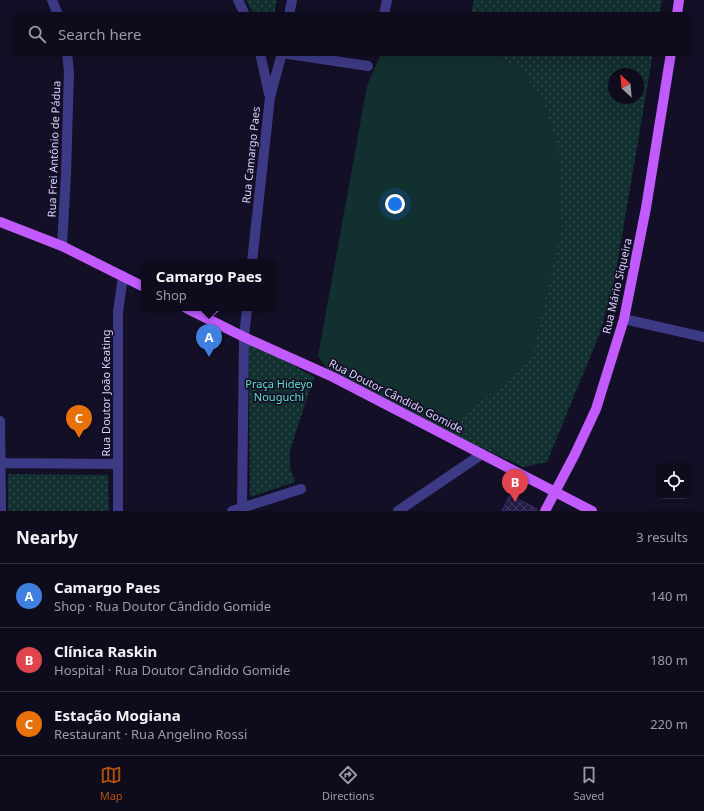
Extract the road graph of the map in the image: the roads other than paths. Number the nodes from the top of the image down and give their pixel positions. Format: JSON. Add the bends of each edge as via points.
{"nodes":[{"id":1,"x":52,"y":0,"type":"edge"},
{"id":2,"x":238,"y":0,"type":"edge"},
{"id":3,"x":292,"y":0,"type":"edge"},
{"id":4,"x":387,"y":0,"type":"edge"},
{"id":5,"x":679,"y":0,"type":"edge"},
{"id":6,"x":57,"y":12,"type":"edge"},
{"id":7,"x":244,"y":12,"type":"edge"},
{"id":8,"x":290,"y":12,"type":"edge"},
{"id":9,"x":385,"y":12,"type":"edge"},
{"id":10,"x":677,"y":12,"type":"edge"},
{"id":11,"x":67,"y":56,"type":"edge"},
{"id":12,"x":261,"y":56,"type":"edge"},
{"id":13,"x":281,"y":56,"type":"edge"},
{"id":14,"x":302,"y":56,"type":"edge"},
{"id":15,"x":671,"y":56,"type":"edge"},
{"id":16,"x":368,"y":66,"type":"dead end"},
{"id":17,"x":270,"y":96,"type":"junction"},
{"id":18,"x":0,"y":222,"type":"edge"},
{"id":19,"x":62,"y":246,"type":"junction"},
{"id":20,"x":252,"y":259,"type":"edge"},
{"id":21,"x":123,"y":276,"type":"junction"},
{"id":22,"x":141,"y":285,"type":"edge"},
{"id":23,"x":192,"y":311,"type":"edge"},
{"id":24,"x":211,"y":311,"type":"edge"},
{"id":25,"x":247,"y":311,"type":"edge"},
{"id":26,"x":204,"y":317,"type":"junction"},
{"id":27,"x":624,"y":319,"type":"junction"},
{"id":28,"x":244,"y":337,"type":"junction"},
{"id":29,"x":704,"y":337,"type":"edge"},
{"id":30,"x":0,"y":421,"type":"edge"},
{"id":31,"x":482,"y":454,"type":"junction"},
{"id":32,"x":0,"y":463,"type":"edge"},
{"id":33,"x":118,"y":464,"type":"junction"},
{"id":34,"x":301,"y":489,"type":"dead end"},
{"id":35,"x":556,"y":492,"type":"junction"},
{"id":36,"x":237,"y":510,"type":"edge"},
{"id":37,"x":1,"y":511,"type":"edge"},
{"id":38,"x":118,"y":511,"type":"edge"},
{"id":39,"x":398,"y":511,"type":"edge"},
{"id":40,"x":545,"y":511,"type":"edge"},
{"id":41,"x":592,"y":511,"type":"edge"}],
"edges":[{"from":1,"to":6,"type":"street"},
{"from":2,"to":7,"type":"street"},
{"from":3,"to":8,"type":"street"},
{"from":4,"to":9,"type":"street"},
{"from":5,"to":10,"type":"main road"},
{"from":11,"to":19,"type":"street","name":"Rua Frei Antônio de Pádua","via":[[67,150]]},
{"from":12,"to":17,"type":"street"},
{"from":13,"to":17,"type":"street","name":"Rua Camargo Paes"},
{"from":14,"to":16,"type":"street"},
{"from":15,"to":27,"type":"main road","name":"Rua Mário Siqueira","via":[[646,208]]},
{"from":17,"to":20,"type":"street","name":"Rua Camargo Paes"},
{"from":18,"to":19,"type":"main road"},
{"from":19,"to":21,"type":"main road"},
{"from":21,"to":22,"type":"main road"},
{"from":21,"to":33,"type":"street","name":"Rua Doutor João Keating","via":[[118,312]]},
{"from":23,"to":26,"type":"main road","name":"Rua Doutor Cândido Gomide"},
{"from":24,"to":26,"type":"main road"},
{"from":25,"to":28,"type":"street"},
{"from":26,"to":28,"type":"main road","name":"Rua Doutor Cândido Gomide"},
{"from":27,"to":29,"type":"street"},
{"from":27,"to":35,"type":"main road","name":"Rua Mário Siqueira","via":[[596,409]]},
{"from":28,"to":31,"type":"main road","name":"Rua Doutor Cândido Gomide","via":[[333,376]]},
{"from":28,"to":36,"type":"street"},
{"from":30,"to":32,"type":"street"},
{"from":31,"to":35,"type":"main road","name":"Rua Doutor Cândido Gomide"},
{"from":31,"to":39,"type":"street"},
{"from":32,"to":33,"type":"street"},
{"from":32,"to":37,"type":"street"},
{"from":33,"to":38,"type":"street","name":"Rua Doutor João Keating"},
{"from":34,"to":36,"type":"street"},
{"from":35,"to":40,"type":"main road","name":"Rua Mário Siqueira"},
{"from":35,"to":41,"type":"main road","name":"Rua Doutor Cândido Gomide"}]}
